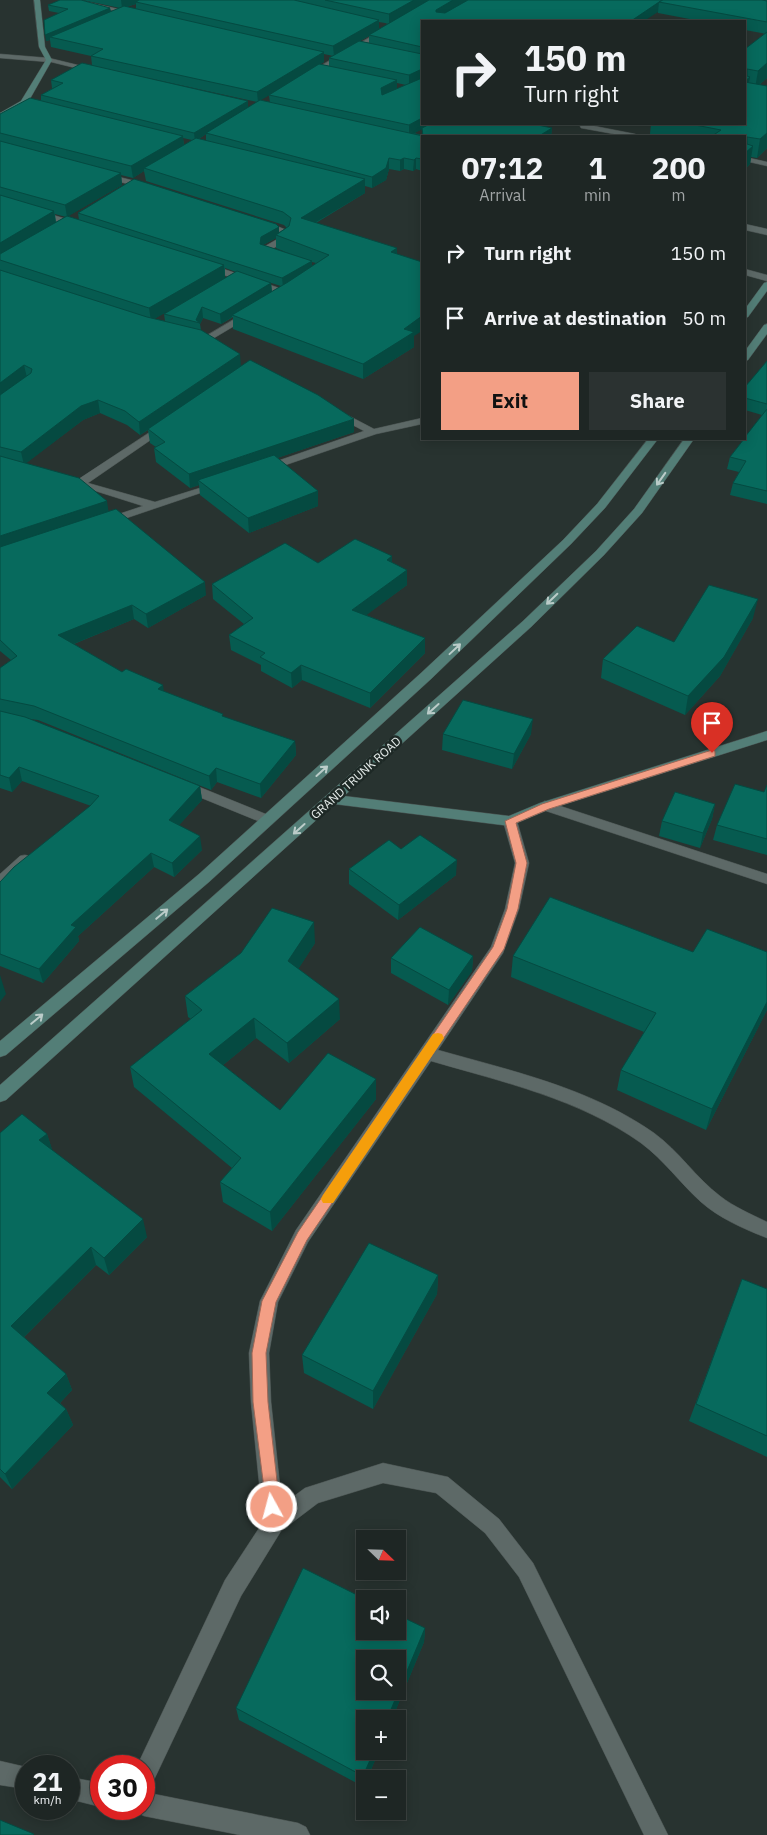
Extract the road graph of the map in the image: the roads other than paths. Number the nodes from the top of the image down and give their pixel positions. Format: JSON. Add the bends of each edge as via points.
{"nodes":[{"id":1,"x":37,"y":0,"type":"edge"},
{"id":2,"x":70,"y":0,"type":"edge"},
{"id":3,"x":135,"y":8,"type":"edge"},
{"id":4,"x":126,"y":11,"type":"junction"},
{"id":5,"x":145,"y":16,"type":"edge"},
{"id":6,"x":110,"y":18,"type":"edge"},
{"id":7,"x":397,"y":24,"type":"edge"},
{"id":8,"x":380,"y":26,"type":"edge"},
{"id":9,"x":389,"y":28,"type":"junction"},
{"id":10,"x":51,"y":44,"type":"edge"},
{"id":11,"x":42,"y":47,"type":"junction"},
{"id":12,"x":357,"y":47,"type":"junction"},
{"id":13,"x":366,"y":49,"type":"edge"},
{"id":14,"x":0,"y":56,"type":"edge"},
{"id":15,"x":326,"y":57,"type":"edge"},
{"id":16,"x":49,"y":60,"type":"junction"},
{"id":17,"x":335,"y":60,"type":"junction"},
{"id":18,"x":318,"y":70,"type":"junction"},
{"id":19,"x":327,"y":72,"type":"edge"},
{"id":20,"x":106,"y":73,"type":"edge"},
{"id":21,"x":301,"y":80,"type":"edge"},
{"id":22,"x":24,"y":102,"type":"junction"},
{"id":23,"x":34,"y":104,"type":"edge"},
{"id":24,"x":0,"y":116,"type":"edge"},
{"id":25,"x":584,"y":126,"type":"dead end"},
{"id":26,"x":630,"y":135,"type":"edge"},
{"id":27,"x":746,"y":159,"type":"edge"},
{"id":28,"x":767,"y":164,"type":"edge"},
{"id":29,"x":96,"y":173,"type":"edge"},
{"id":30,"x":138,"y":181,"type":"junction"},
{"id":31,"x":126,"y":188,"type":"edge"},
{"id":32,"x":153,"y":189,"type":"edge"},
{"id":33,"x":0,"y":201,"type":"edge"},
{"id":34,"x":72,"y":220,"type":"junction"},
{"id":35,"x":252,"y":220,"type":"edge"},
{"id":36,"x":59,"y":227,"type":"edge"},
{"id":37,"x":746,"y":227,"type":"edge"},
{"id":38,"x":86,"y":228,"type":"edge"},
{"id":39,"x":767,"y":232,"type":"edge"},
{"id":40,"x":291,"y":258,"type":"edge"},
{"id":41,"x":199,"y":264,"type":"edge"},
{"id":42,"x":746,"y":272,"type":"edge"},
{"id":43,"x":767,"y":278,"type":"edge"},
{"id":44,"x":767,"y":285,"type":"edge"},
{"id":45,"x":285,"y":293,"type":"edge"},
{"id":46,"x":261,"y":307,"type":"edge"},
{"id":47,"x":746,"y":314,"type":"edge"},
{"id":48,"x":767,"y":326,"type":"edge"},
{"id":49,"x":206,"y":340,"type":"edge"},
{"id":50,"x":746,"y":357,"type":"edge"},
{"id":51,"x":330,"y":409,"type":"edge"},
{"id":52,"x":177,"y":417,"type":"edge"},
{"id":53,"x":421,"y":420,"type":"edge"},
{"id":54,"x":373,"y":432,"type":"junction"},
{"id":55,"x":652,"y":440,"type":"edge"},
{"id":56,"x":688,"y":440,"type":"edge"},
{"id":57,"x":250,"y":474,"type":"edge"},
{"id":58,"x":61,"y":480,"type":"edge"},
{"id":59,"x":232,"y":480,"type":"edge"},
{"id":60,"x":79,"y":484,"type":"junction"},
{"id":61,"x":156,"y":506,"type":"junction"},
{"id":62,"x":92,"y":527,"type":"edge"},
{"id":63,"x":767,"y":736,"type":"edge"},
{"id":64,"x":168,"y":780,"type":"edge"},
{"id":65,"x":333,"y":799,"type":"junction"},
{"id":66,"x":545,"y":806,"type":"junction"},
{"id":67,"x":268,"y":820,"type":"junction"},
{"id":68,"x":510,"y":821,"type":"junction"},
{"id":69,"x":39,"y":850,"type":"edge"},
{"id":70,"x":3,"y":875,"type":"edge"},
{"id":71,"x":767,"y":879,"type":"edge"},
{"id":72,"x":0,"y":1050,"type":"edge"},
{"id":73,"x":428,"y":1053,"type":"junction"},
{"id":74,"x":0,"y":1095,"type":"edge"},
{"id":75,"x":767,"y":1230,"type":"edge"},
{"id":76,"x":274,"y":1524,"type":"junction"},
{"id":77,"x":154,"y":1755,"type":"edge"},
{"id":78,"x":0,"y":1773,"type":"edge"},
{"id":79,"x":15,"y":1776,"type":"edge"},
{"id":80,"x":155,"y":1806,"type":"edge"},
{"id":81,"x":298,"y":1835,"type":"edge"},
{"id":82,"x":656,"y":1835,"type":"edge"}],
"edges":[{"from":1,"to":11,"type":"main road"},
{"from":2,"to":4,"type":"street"},
{"from":3,"to":4,"type":"street"},
{"from":4,"to":5,"type":"street"},
{"from":4,"to":6,"type":"street"},
{"from":7,"to":9,"type":"street"},
{"from":8,"to":9,"type":"street"},
{"from":9,"to":12,"type":"street"},
{"from":10,"to":11,"type":"street"},
{"from":11,"to":16,"type":"main road"},
{"from":12,"to":13,"type":"street"},
{"from":12,"to":17,"type":"street"},
{"from":14,"to":16,"type":"street"},
{"from":15,"to":17,"type":"street"},
{"from":16,"to":20,"type":"street"},
{"from":16,"to":22,"type":"main road"},
{"from":17,"to":18,"type":"street"},
{"from":18,"to":19,"type":"street"},
{"from":18,"to":21,"type":"street"},
{"from":22,"to":23,"type":"street"},
{"from":22,"to":24,"type":"main road"},
{"from":25,"to":26,"type":"street"},
{"from":27,"to":28,"type":"street"},
{"from":29,"to":30,"type":"street"},
{"from":30,"to":31,"type":"street"},
{"from":30,"to":32,"type":"street"},
{"from":33,"to":34,"type":"street"},
{"from":34,"to":36,"type":"street"},
{"from":34,"to":38,"type":"street"},
{"from":35,"to":40,"type":"street","via":[[286,233],[285,238],[266,250]]},
{"from":37,"to":39,"type":"street"},
{"from":41,"to":45,"type":"street","via":[[232,278]]},
{"from":42,"to":43,"type":"street"},
{"from":44,"to":47,"type":"main road"},
{"from":46,"to":49,"type":"street"},
{"from":48,"to":50,"type":"main road"},
{"from":51,"to":54,"type":"street"},
{"from":52,"to":60,"type":"street"},
{"from":53,"to":54,"type":"street"},
{"from":54,"to":57,"type":"street"},
{"from":67,"to":55,"type":"main road","one_way":true,"via":[[567,542],[601,506]]},
{"from":56,"to":65,"type":"main road","name":"GRAND TRUNK ROAD","one_way":true,"via":[[638,511],[600,553],[527,624]]},
{"from":58,"to":60,"type":"street"},
{"from":59,"to":61,"type":"street"},
{"from":60,"to":61,"type":"street"},
{"from":61,"to":62,"type":"street"},
{"from":63,"to":66,"type":"main road"},
{"from":64,"to":67,"type":"street"},
{"from":65,"to":68,"type":"main road"},
{"from":65,"to":74,"type":"main road","name":"GRAND TRUNK ROAD","one_way":true},
{"from":66,"to":68,"type":"main road"},
{"from":66,"to":71,"type":"street"},
{"from":72,"to":67,"type":"main road","one_way":true},
{"from":68,"to":73,"type":"street","via":[[522,863],[512,909],[498,949]]},
{"from":69,"to":70,"type":"street"},
{"from":73,"to":75,"type":"street","via":[[549,1090],[603,1111],[648,1138],[709,1198]]},
{"from":73,"to":76,"type":"street","via":[[302,1236],[269,1301],[259,1353],[260,1402]]},
{"from":76,"to":77,"type":"street","via":[[233,1588]]},
{"from":76,"to":82,"type":"street","via":[[312,1495],[384,1473],[441,1484],[492,1526],[526,1570]]},
{"from":78,"to":79,"type":"street"},
{"from":80,"to":81,"type":"street"}]}
